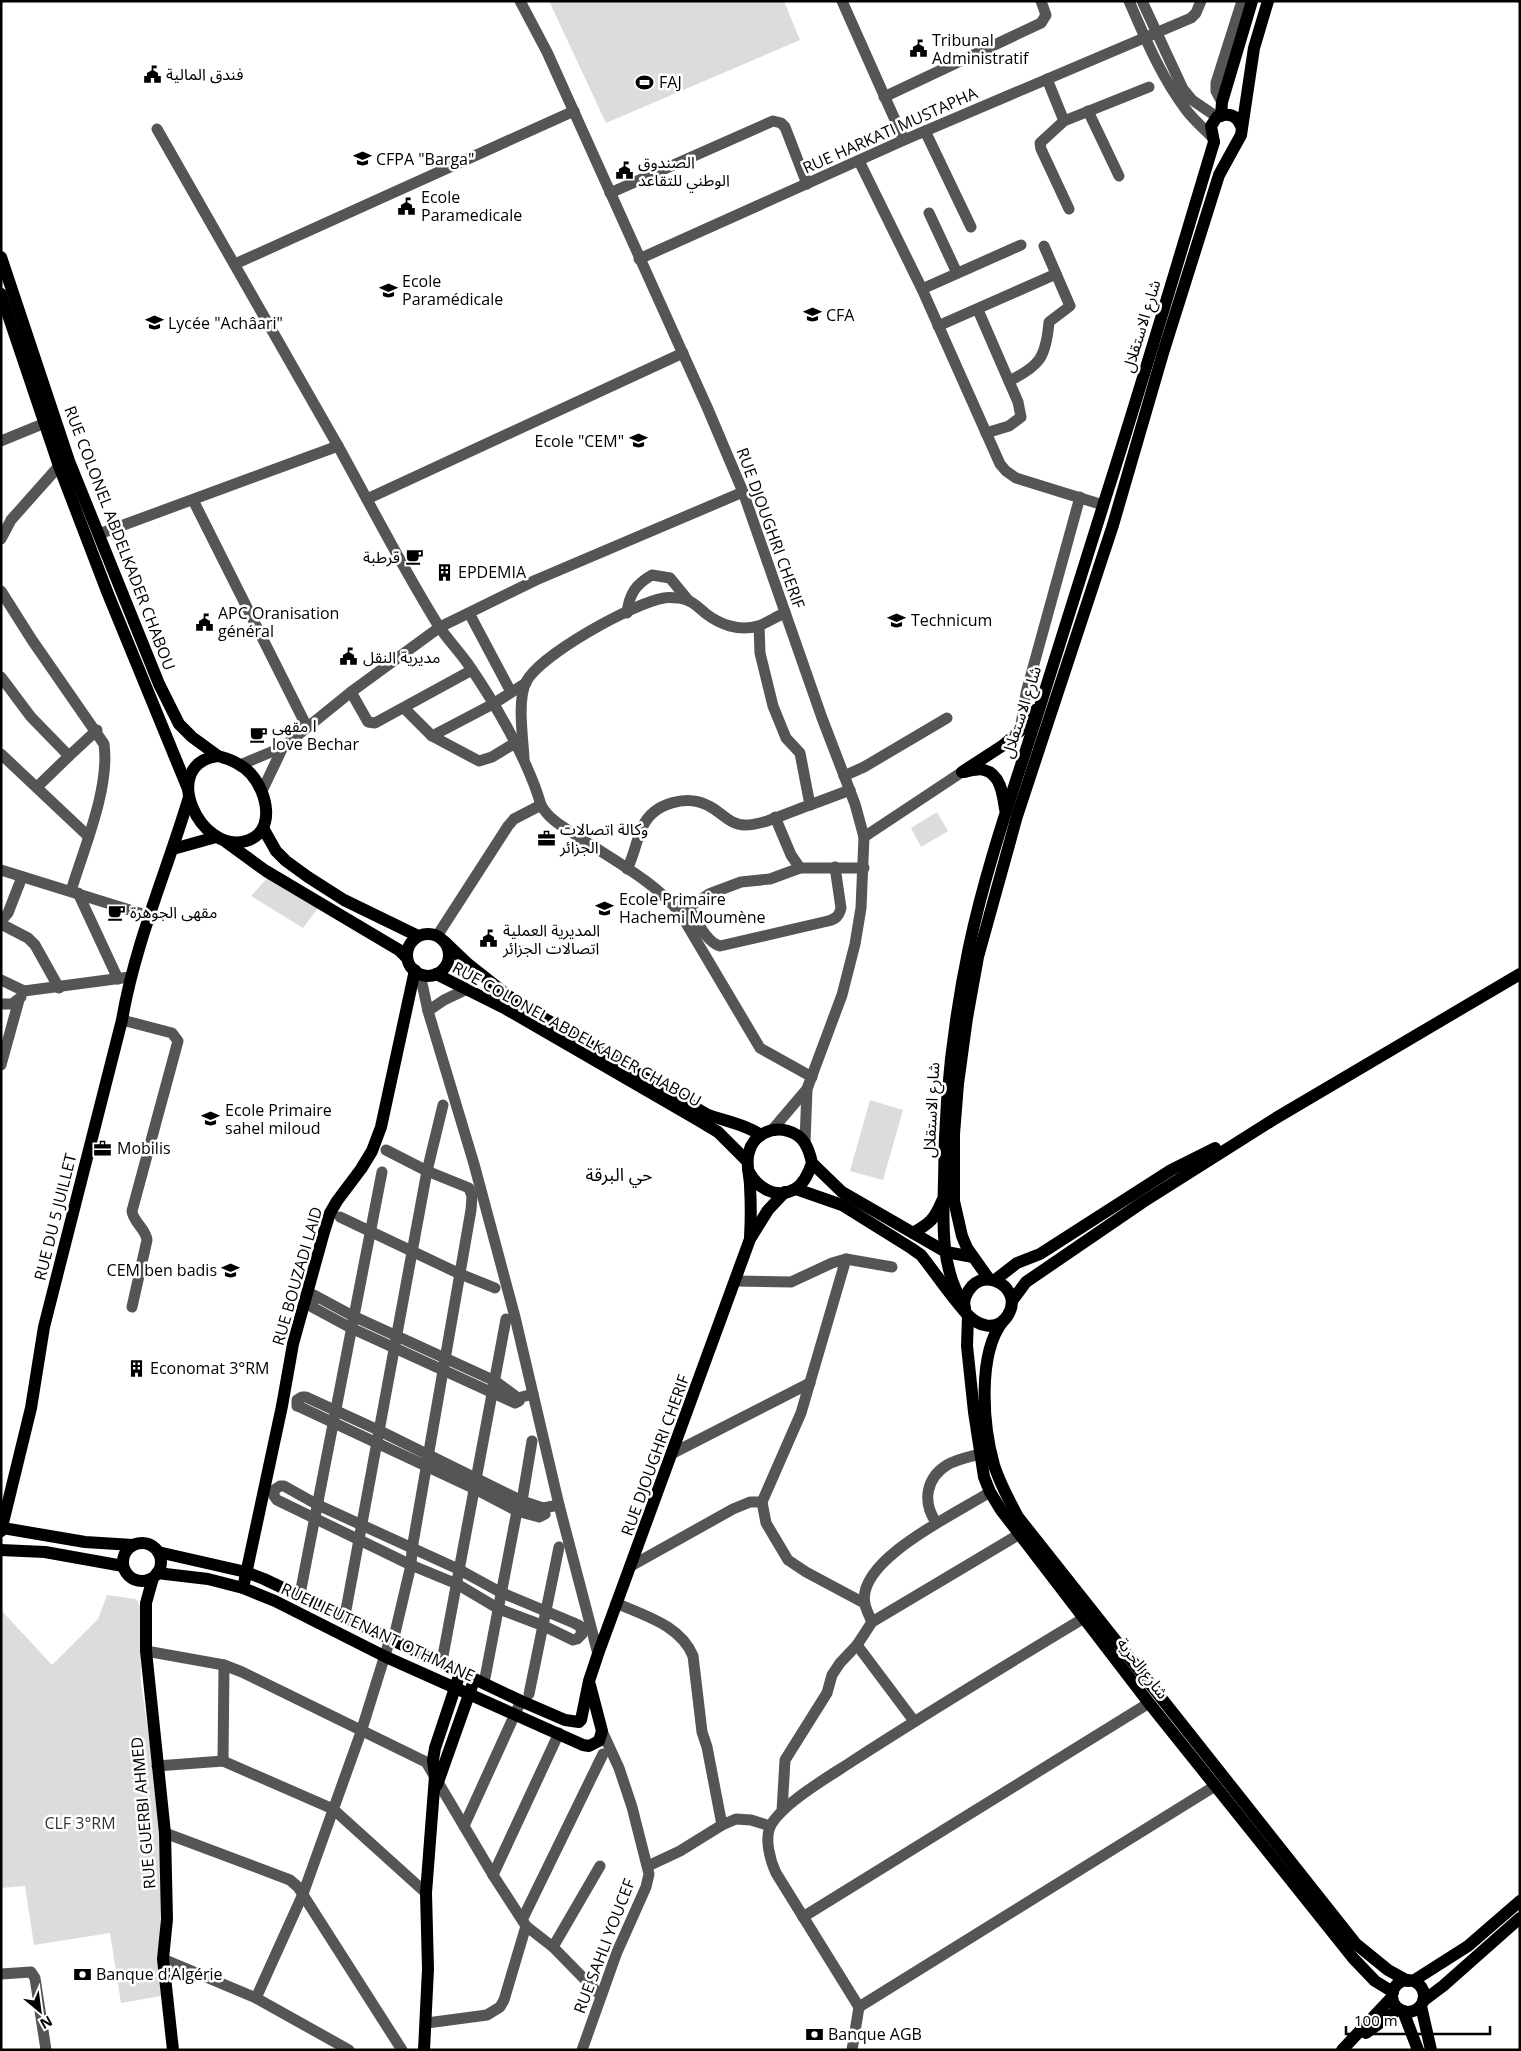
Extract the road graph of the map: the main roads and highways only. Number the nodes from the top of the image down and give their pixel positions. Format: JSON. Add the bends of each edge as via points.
{"nodes":[{"id":1,"x":1252,"y":1,"type":"edge"},
{"id":2,"x":1268,"y":1,"type":"edge"},
{"id":3,"x":1219,"y":116,"type":"junction"},
{"id":4,"x":1241,"y":126,"type":"junction"},
{"id":5,"x":1213,"y":139,"type":"junction"},
{"id":6,"x":1236,"y":142,"type":"junction"},
{"id":7,"x":1,"y":257,"type":"edge"},
{"id":8,"x":1,"y":294,"type":"edge"},
{"id":9,"x":64,"y":464,"type":"junction"},
{"id":10,"x":1043,"y":698,"type":"junction"},
{"id":11,"x":218,"y":756,"type":"junction"},
{"id":12,"x":188,"y":793,"type":"junction"},
{"id":13,"x":1006,"y":811,"type":"junction"},
{"id":14,"x":263,"y":828,"type":"junction"},
{"id":15,"x":220,"y":839,"type":"junction"},
{"id":16,"x":173,"y":849,"type":"junction"},
{"id":17,"x":418,"y":936,"type":"junction"},
{"id":18,"x":441,"y":939,"type":"junction"},
{"id":19,"x":407,"y":958,"type":"junction"},
{"id":20,"x":417,"y":972,"type":"junction"},
{"id":21,"x":436,"y":974,"type":"junction"},
{"id":22,"x":1520,"y":974,"type":"edge"},
{"id":23,"x":1276,"y":1118,"type":"junction"},
{"id":24,"x":766,"y":1132,"type":"junction"},
{"id":25,"x":812,"y":1163,"type":"junction"},
{"id":26,"x":748,"y":1166,"type":"junction"},
{"id":27,"x":790,"y":1191,"type":"junction"},
{"id":28,"x":943,"y":1199,"type":"junction"},
{"id":29,"x":913,"y":1233,"type":"junction"},
{"id":30,"x":750,"y":1239,"type":"junction"},
{"id":31,"x":946,"y":1252,"type":"junction"},
{"id":32,"x":973,"y":1257,"type":"junction"},
{"id":33,"x":992,"y":1279,"type":"junction"},
{"id":34,"x":1012,"y":1301,"type":"junction"},
{"id":35,"x":966,"y":1311,"type":"junction"},
{"id":36,"x":1003,"y":1321,"type":"junction"},
{"id":37,"x":2,"y":1529,"type":"edge"},
{"id":38,"x":133,"y":1545,"type":"junction"},
{"id":39,"x":1,"y":1550,"type":"edge"},
{"id":40,"x":158,"y":1552,"type":"junction"},
{"id":41,"x":123,"y":1566,"type":"junction"},
{"id":42,"x":246,"y":1572,"type":"junction"},
{"id":43,"x":155,"y":1575,"type":"junction"},
{"id":44,"x":134,"y":1580,"type":"junction"},
{"id":45,"x":243,"y":1588,"type":"junction"},
{"id":46,"x":146,"y":1603,"type":"junction"},
{"id":47,"x":460,"y":1673,"type":"junction"},
{"id":48,"x":480,"y":1679,"type":"junction"},
{"id":49,"x":589,"y":1681,"type":"junction"},
{"id":50,"x":455,"y":1687,"type":"junction"},
{"id":51,"x":469,"y":1694,"type":"junction"},
{"id":52,"x":580,"y":1721,"type":"junction"},
{"id":53,"x":601,"y":1727,"type":"junction"},
{"id":54,"x":579,"y":1742,"type":"junction"},
{"id":55,"x":437,"y":1779,"type":"junction"},
{"id":56,"x":1520,"y":1901,"type":"edge"},
{"id":57,"x":1520,"y":1918,"type":"edge"},
{"id":58,"x":1410,"y":1981,"type":"junction"},
{"id":59,"x":1392,"y":1995,"type":"junction"},
{"id":60,"x":1422,"y":2003,"type":"junction"},
{"id":61,"x":1401,"y":2010,"type":"junction"},
{"id":62,"x":1343,"y":2049,"type":"edge"},
{"id":63,"x":173,"y":2050,"type":"edge"},
{"id":64,"x":424,"y":2050,"type":"edge"},
{"id":65,"x":1418,"y":2050,"type":"edge"},
{"id":66,"x":1431,"y":2050,"type":"edge"}],
"edges":[{"from":1,"to":3,"type":"main road"},
{"from":2,"to":4,"type":"main road","via":[[1254,48]]},
{"from":3,"to":4,"type":"main road","via":[[1233,116]]},
{"from":3,"to":5,"type":"main road","via":[[1211,126]]},
{"from":4,"to":6,"type":"main road","via":[[1241,135]]},
{"from":5,"to":6,"type":"main road","via":[[1227,146]]},
{"from":5,"to":10,"type":"main road","name":"شارع الاستقلال"},
{"from":6,"to":32,"type":"main road","name":"شارع الاستقلال","via":[[1219,175],[1113,525],[1017,816],[978,957],[958,1084],[953,1169],[957,1220]]},
{"from":7,"to":9,"type":"main road","name":"RUE COLONEL ABDELKADER CHABOU"},
{"from":8,"to":9,"type":"main road","name":"RUE COLONEL ABDELKADER CHABOU","via":[[45,423]]},
{"from":9,"to":11,"type":"main road","name":"RUE COLONEL ABDELKADER CHABOU","via":[[99,534],[172,712],[192,738]]},
{"from":9,"to":12,"type":"main road","name":"RUE COLONEL ABDELKADER CHABOU","via":[[108,594]]},
{"from":10,"to":13,"type":"main road","name":"شارع الاستقلال"},
{"from":10,"to":13,"type":"main road","via":[[1020,731],[962,772],[984,770],[995,776]]},
{"from":11,"to":12,"type":"main road","via":[[194,767],[189,776]]},
{"from":11,"to":14,"type":"main road","via":[[240,765],[251,774],[262,791],[267,808]]},
{"from":12,"to":15,"type":"main road","via":[[203,824]]},
{"from":12,"to":16,"type":"main road","name":"RUE DU 5 JUILLET"},
{"from":13,"to":28,"type":"main road","name":"شارع الاستقلال","via":[[969,946],[954,1026],[947,1082]]},
{"from":14,"to":15,"type":"main road","via":[[251,840]]},
{"from":14,"to":17,"type":"main road","via":[[286,861],[308,877],[344,900]]},
{"from":15,"to":16,"type":"main road"},
{"from":15,"to":19,"type":"main road"},
{"from":16,"to":37,"type":"main road","name":"RUE DU 5 JUILLET","via":[[124,978],[122,1020],[44,1327],[30,1408]]},
{"from":17,"to":18,"type":"main road","via":[[427,934]]},
{"from":17,"to":19,"type":"main road","via":[[409,945]]},
{"from":18,"to":21,"type":"main road","via":[[448,951],[448,960]]},
{"from":18,"to":24,"type":"main road","name":"RUE COLONEL ABDELKADER CHABOU","via":[[516,1001],[706,1114]]},
{"from":19,"to":20,"type":"main road"},
{"from":20,"to":21,"type":"main road","via":[[428,976]]},
{"from":20,"to":42,"type":"main road","name":"RUE BOUZADI LAID","via":[[381,1127],[368,1157],[330,1213],[312,1271],[293,1344]]},
{"from":21,"to":26,"type":"main road","name":"RUE COLONEL ABDELKADER CHABOU","via":[[506,1009],[718,1132]]},
{"from":22,"to":23,"type":"main road"},
{"from":23,"to":33,"type":"main road","via":[[1170,1170],[1040,1254],[1017,1263]]},
{"from":23,"to":34,"type":"main road","via":[[1143,1202],[1026,1282]]},
{"from":24,"to":25,"type":"main road","via":[[790,1131],[805,1142]]},
{"from":24,"to":26,"type":"main road","via":[[751,1146]]},
{"from":25,"to":27,"type":"main road","via":[[804,1181]]},
{"from":25,"to":29,"type":"main road","via":[[842,1192]]},
{"from":26,"to":27,"type":"main road","via":[[753,1179],[767,1190],[776,1193]]},
{"from":26,"to":30,"type":"main road"},
{"from":27,"to":30,"type":"main road","via":[[768,1210]]},
{"from":27,"to":35,"type":"main road","via":[[842,1205],[898,1238],[920,1255]]},
{"from":28,"to":29,"type":"main road","via":[[933,1220]]},
{"from":28,"to":31,"type":"main road","name":"شارع الاستقلال"},
{"from":29,"to":31,"type":"main road"},
{"from":30,"to":49,"type":"main road","name":"RUE DJOUGHRI CHERIF"},
{"from":31,"to":32,"type":"main road"},
{"from":31,"to":35,"type":"main road","name":"شارع الاستقلال","via":[[954,1291]]},
{"from":32,"to":33,"type":"main road","name":"شارع الاستقلال"},
{"from":33,"to":34,"type":"main road","via":[[1007,1288]]},
{"from":33,"to":35,"type":"main road","via":[[971,1286],[966,1294]]},
{"from":34,"to":36,"type":"main road"},
{"from":35,"to":36,"type":"main road","via":[[984,1326]]},
{"from":35,"to":59,"type":"main road","name":"شارع الحرية","via":[[974,1412],[984,1477],[990,1492],[1018,1535],[1215,1786],[1353,1958]]},
{"from":36,"to":58,"type":"main road","name":"شارع الحرية","via":[[995,1331],[988,1353],[985,1404],[994,1464],[1018,1517],[1356,1944],[1388,1970]]},
{"from":37,"to":38,"type":"main road","via":[[85,1542]]},
{"from":38,"to":40,"type":"main road","via":[[149,1544]]},
{"from":38,"to":41,"type":"main road","via":[[125,1552]]},
{"from":39,"to":41,"type":"main road","via":[[45,1552]]},
{"from":40,"to":42,"type":"main road","name":"RUE LIEUTENANT OTHMANE"},
{"from":40,"to":43,"type":"main road","via":[[161,1565]]},
{"from":41,"to":44,"type":"main road"},
{"from":42,"to":45,"type":"main road","name":"RUE BOUZADI LAID"},
{"from":42,"to":47,"type":"main road","name":"RUE LIEUTENANT OTHMANE","via":[[392,1636]]},
{"from":43,"to":44,"type":"main road","via":[[141,1582]]},
{"from":43,"to":45,"type":"main road","name":"RUE LIEUTENANT OTHMANE","via":[[208,1579]]},
{"from":43,"to":46,"type":"main road"},
{"from":44,"to":46,"type":"main road"},
{"from":45,"to":50,"type":"main road","name":"RUE LIEUTENANT OTHMANE"},
{"from":46,"to":63,"type":"main road","name":"RUE GUERBI AHMED","via":[[146,1651],[164,1832],[167,1919],[163,1959]]},
{"from":47,"to":48,"type":"main road","name":"RUE LIEUTENANT OTHMANE"},
{"from":47,"to":50,"type":"main road"},
{"from":48,"to":51,"type":"main road"},
{"from":48,"to":52,"type":"main road","name":"RUE LIEUTENANT OTHMANE","via":[[565,1720]]},
{"from":49,"to":52,"type":"main road","name":"RUE DJOUGHRI CHERIF"},
{"from":49,"to":53,"type":"main road"},
{"from":50,"to":51,"type":"main road","name":"RUE LIEUTENANT OTHMANE"},
{"from":50,"to":55,"type":"main road","via":[[435,1748],[433,1760]]},
{"from":51,"to":54,"type":"main road","name":"RUE LIEUTENANT OTHMANE"},
{"from":51,"to":55,"type":"main road"},
{"from":52,"to":53,"type":"main road","via":[[591,1718]]},
{"from":52,"to":54,"type":"main road","via":[[574,1732]]},
{"from":53,"to":54,"type":"main road","via":[[599,1749]]},
{"from":55,"to":64,"type":"main road","via":[[433,1794],[426,1893],[428,1969]]},
{"from":56,"to":58,"type":"main road","via":[[1468,1946]]},
{"from":57,"to":60,"type":"main road"},
{"from":58,"to":59,"type":"main road","via":[[1398,1984]]},
{"from":58,"to":60,"type":"main road","via":[[1421,1987]]},
{"from":59,"to":61,"type":"main road","via":[[1393,2002]]},
{"from":59,"to":62,"type":"main road"},
{"from":60,"to":61,"type":"main road","via":[[1413,2011]]},
{"from":60,"to":66,"type":"main road"},
{"from":61,"to":62,"type":"main road"},
{"from":61,"to":65,"type":"main road"}]}
